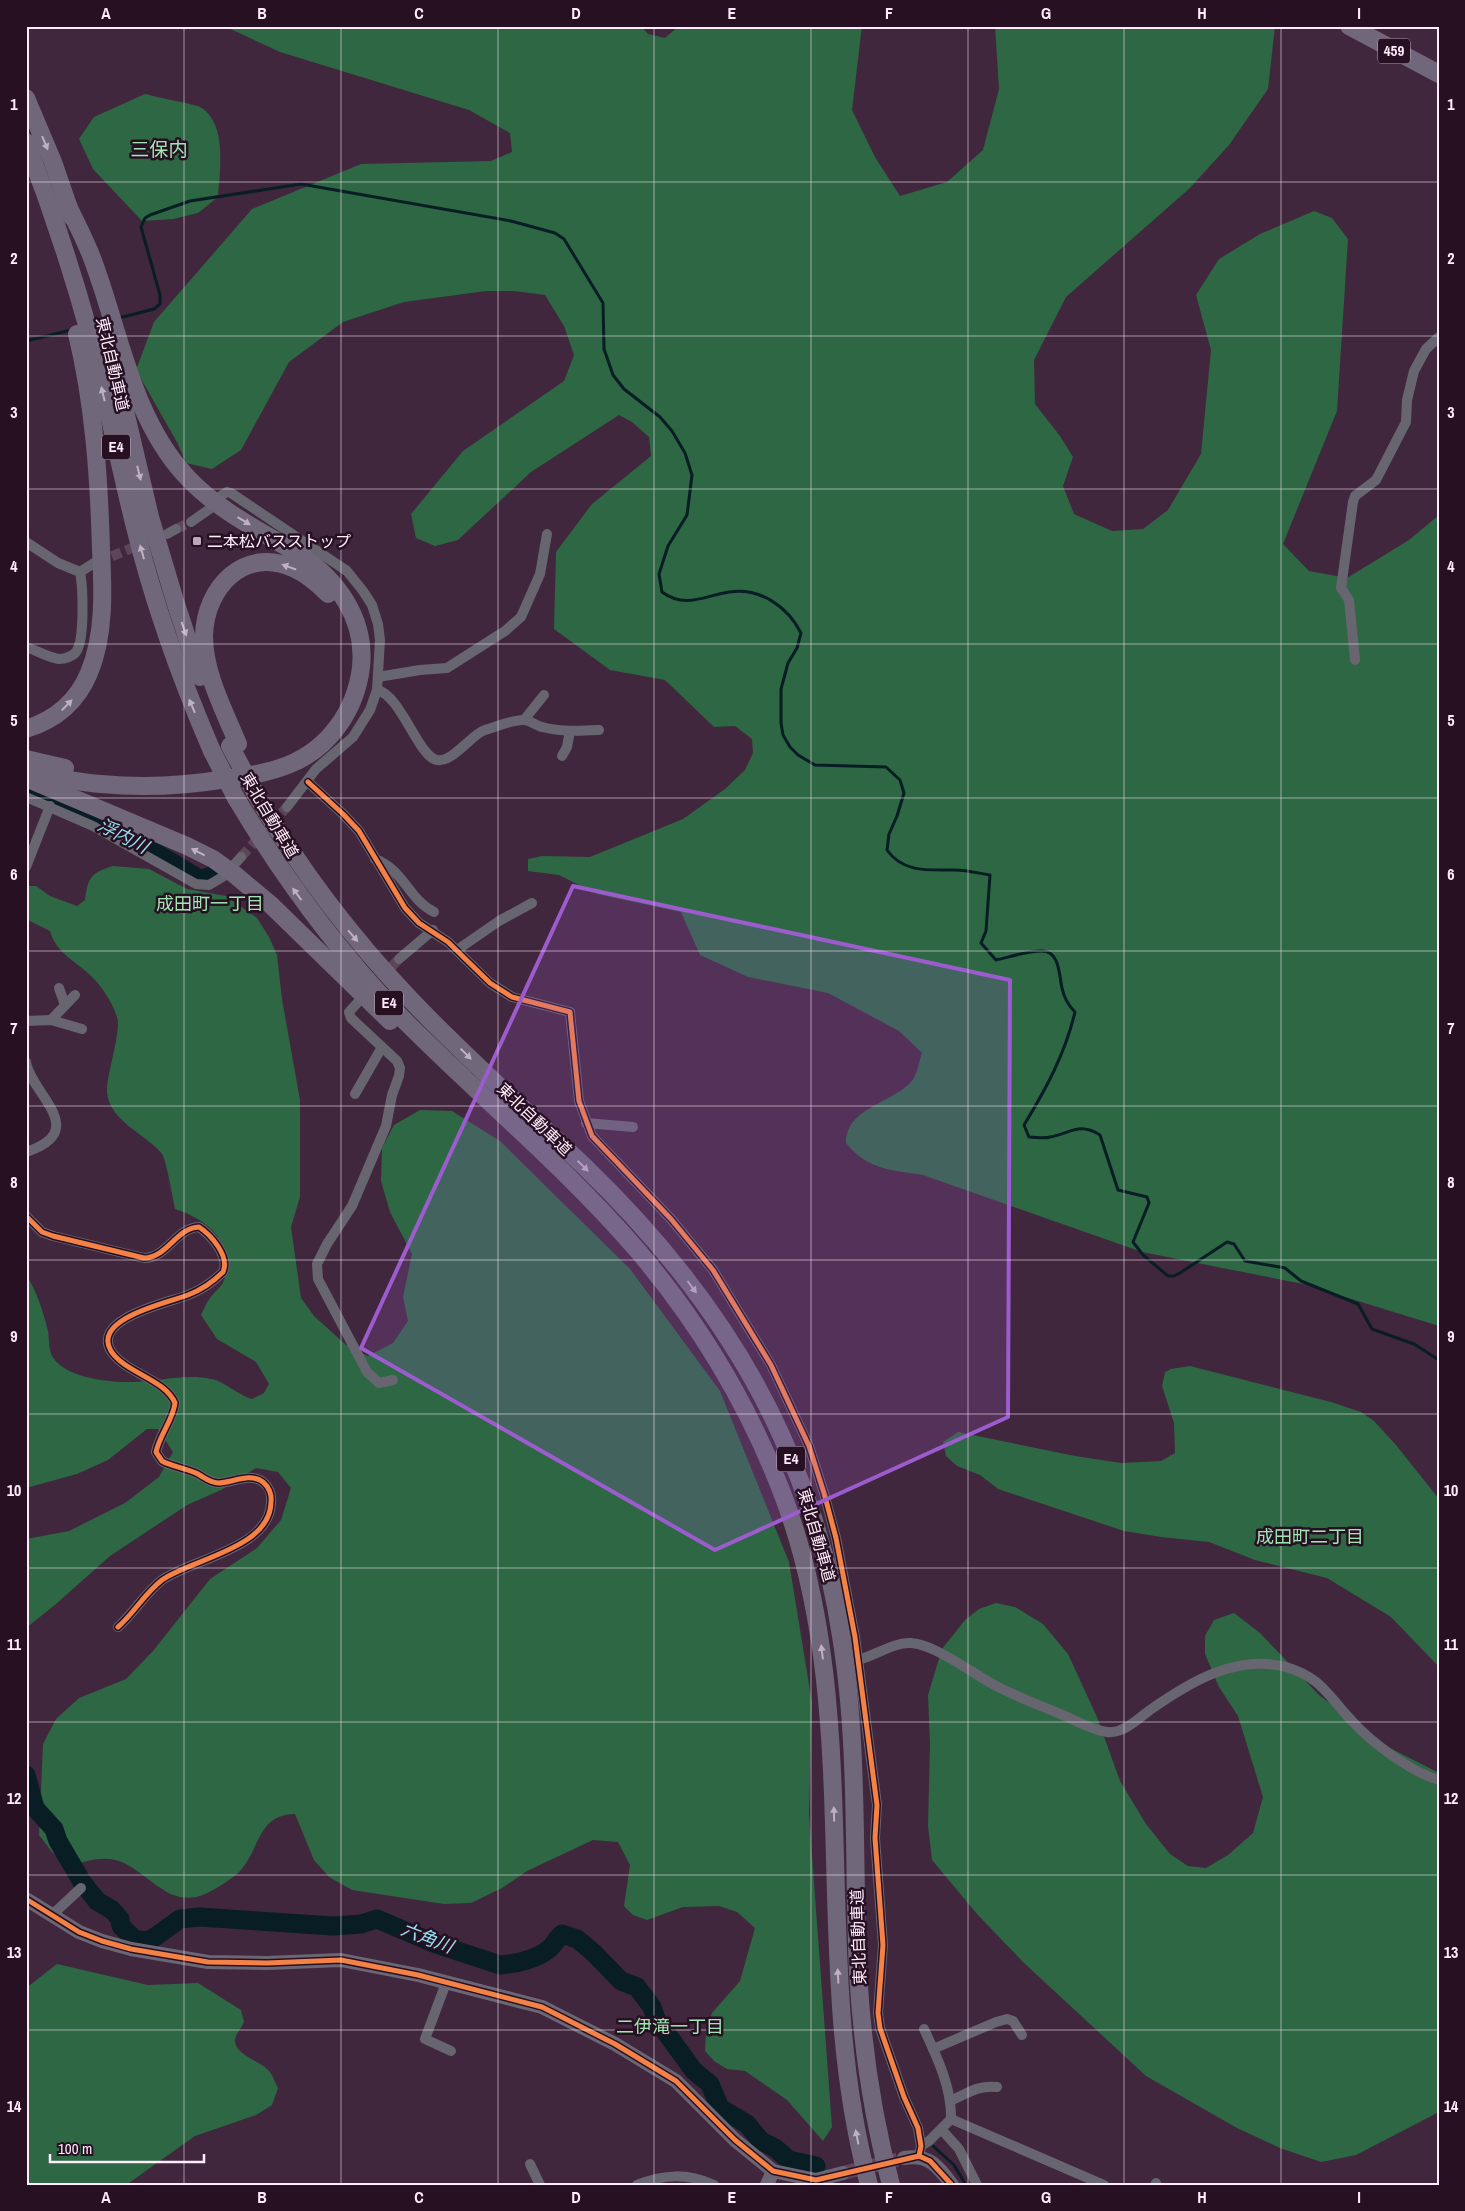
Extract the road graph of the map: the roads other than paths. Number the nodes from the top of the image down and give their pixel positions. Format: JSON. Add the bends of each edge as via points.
{"nodes":[{"id":1,"x":1349,"y":26,"type":"edge"},
{"id":2,"x":1439,"y":74,"type":"edge"},
{"id":3,"x":26,"y":98,"type":"edge"},
{"id":4,"x":26,"y":142,"type":"edge"},
{"id":5,"x":68,"y":206,"type":"junction"},
{"id":6,"x":1439,"y":337,"type":"edge"},
{"id":7,"x":219,"y":497,"type":"dead end"},
{"id":8,"x":210,"y":508,"type":"dead end"},
{"id":9,"x":190,"y":522,"type":"tunnel mouth"},
{"id":10,"x":547,"y":534,"type":"dead end"},
{"id":11,"x":26,"y":542,"type":"edge"},
{"id":12,"x":94,"y":563,"type":"tunnel mouth"},
{"id":13,"x":80,"y":572,"type":"junction"},
{"id":14,"x":26,"y":647,"type":"edge"},
{"id":15,"x":1355,"y":660,"type":"dead end"},
{"id":16,"x":378,"y":677,"type":"junction"},
{"id":17,"x":377,"y":690,"type":"junction"},
{"id":18,"x":544,"y":695,"type":"dead end"},
{"id":19,"x":524,"y":720,"type":"junction"},
{"id":20,"x":26,"y":730,"type":"edge"},
{"id":21,"x":599,"y":730,"type":"dead end"},
{"id":22,"x":570,"y":731,"type":"junction"},
{"id":23,"x":234,"y":745,"type":"junction"},
{"id":24,"x":562,"y":756,"type":"dead end"},
{"id":25,"x":26,"y":759,"type":"edge"},
{"id":26,"x":26,"y":777,"type":"edge"},
{"id":27,"x":308,"y":782,"type":"junction"},
{"id":28,"x":26,"y":797,"type":"edge"},
{"id":29,"x":50,"y":806,"type":"junction"},
{"id":30,"x":287,"y":807,"type":"tunnel mouth"},
{"id":31,"x":241,"y":856,"type":"tunnel mouth"},
{"id":32,"x":375,"y":859,"type":"junction"},
{"id":33,"x":233,"y":866,"type":"dead end"},
{"id":34,"x":26,"y":868,"type":"edge"},
{"id":35,"x":224,"y":876,"type":"dead end"},
{"id":36,"x":532,"y":902,"type":"dead end"},
{"id":37,"x":434,"y":912,"type":"dead end"},
{"id":38,"x":433,"y":930,"type":"junction"},
{"id":39,"x":457,"y":950,"type":"junction"},
{"id":40,"x":399,"y":959,"type":"tunnel mouth"},
{"id":41,"x":59,"y":988,"type":"dead end"},
{"id":42,"x":75,"y":995,"type":"dead end"},
{"id":43,"x":359,"y":1001,"type":"dead end"},
{"id":44,"x":65,"y":1005,"type":"junction"},
{"id":45,"x":51,"y":1020,"type":"junction"},
{"id":46,"x":26,"y":1021,"type":"edge"},
{"id":47,"x":82,"y":1029,"type":"dead end"},
{"id":48,"x":382,"y":1047,"type":"junction"},
{"id":49,"x":26,"y":1062,"type":"edge"},
{"id":50,"x":356,"y":1094,"type":"dead end"},
{"id":51,"x":586,"y":1123,"type":"junction"},
{"id":52,"x":633,"y":1127,"type":"dead end"},
{"id":53,"x":26,"y":1152,"type":"edge"},
{"id":54,"x":572,"y":1182,"type":"junction"},
{"id":55,"x":26,"y":1216,"type":"edge"},
{"id":56,"x":393,"y":1380,"type":"dead end"},
{"id":57,"x":118,"y":1628,"type":"dead end"},
{"id":58,"x":858,"y":1660,"type":"junction"},
{"id":59,"x":1439,"y":1780,"type":"edge"},
{"id":60,"x":81,"y":1888,"type":"dead end"},
{"id":61,"x":26,"y":1899,"type":"edge"},
{"id":62,"x":52,"y":1916,"type":"junction"},
{"id":63,"x":446,"y":1984,"type":"junction"},
{"id":64,"x":924,"y":2029,"type":"dead end"},
{"id":65,"x":1022,"y":2035,"type":"dead end"},
{"id":66,"x":933,"y":2049,"type":"junction"},
{"id":67,"x":451,"y":2051,"type":"dead end"},
{"id":68,"x":996,"y":2087,"type":"dead end"},
{"id":69,"x":952,"y":2100,"type":"junction"},
{"id":70,"x":952,"y":2119,"type":"junction"},
{"id":71,"x":942,"y":2130,"type":"junction"},
{"id":72,"x":920,"y":2151,"type":"junction"},
{"id":73,"x":904,"y":2158,"type":"tunnel mouth"},
{"id":74,"x":530,"y":2164,"type":"dead end"},
{"id":75,"x":773,"y":2171,"type":"junction"},
{"id":76,"x":843,"y":2173,"type":"tunnel mouth"},
{"id":77,"x":540,"y":2185,"type":"edge"},
{"id":78,"x":637,"y":2185,"type":"edge"},
{"id":79,"x":714,"y":2185,"type":"edge"},
{"id":80,"x":767,"y":2185,"type":"edge"},
{"id":81,"x":869,"y":2185,"type":"edge"},
{"id":82,"x":891,"y":2185,"type":"edge"},
{"id":83,"x":952,"y":2185,"type":"edge"},
{"id":84,"x":977,"y":2185,"type":"edge"},
{"id":85,"x":1104,"y":2185,"type":"edge"}],
"edges":[{"from":1,"to":2,"type":"highway","number":"459"},
{"from":3,"to":5,"type":"highway","name":"東北自動車道","number":"E4","one_way":true},
{"from":20,"to":4,"type":"highway","one_way":true,"via":[[54,718],[80,692],[89,674],[97,651],[102,569],[96,454],[80,347]]},
{"from":54,"to":4,"type":"highway","name":"東北自動車道","number":"E4","one_way":true,"bridge":true,"via":[[367,979],[299,897],[236,798],[186,692],[158,607],[134,525],[89,333],[53,213]]},
{"from":5,"to":23,"type":"highway","name":"東北自動車道","number":"E4","one_way":true,"via":[[106,330],[148,508],[174,601],[203,684]]},
{"from":5,"to":26,"type":"highway","one_way":true,"via":[[96,267],[138,394],[158,440],[186,476],[212,500],[299,554],[337,587],[347,601],[357,627],[362,659],[357,691],[344,720],[321,745],[289,765],[202,783],[159,786],[100,784],[49,776]]},
{"from":6,"to":15,"type":"street","via":[[1426,349],[1414,371],[1406,422],[1399,438],[1376,480],[1352,502],[1340,588],[1349,600]]},
{"from":7,"to":16,"type":"street","via":[[226,492],[231,493],[336,563],[355,580],[372,605],[378,624]]},
{"from":8,"to":9,"type":"street"},
{"from":10,"to":16,"type":"street","via":[[540,574],[516,622],[447,668]]},
{"from":11,"to":13,"type":"street","via":[[58,564]]},
{"from":12,"to":13,"type":"street"},
{"from":13,"to":14,"type":"street","via":[[82,595],[78,650],[73,656],[59,659]]},
{"from":16,"to":17,"type":"street"},
{"from":17,"to":19,"type":"street","via":[[388,696],[433,759],[439,760],[460,750],[482,731]]},
{"from":17,"to":27,"type":"street","via":[[370,710],[352,737],[316,769]]},
{"from":18,"to":19,"type":"street"},
{"from":19,"to":22,"type":"street","via":[[541,727]]},
{"from":21,"to":22,"type":"street"},
{"from":22,"to":24,"type":"street","via":[[568,748]]},
{"from":25,"to":23,"type":"highway","one_way":true,"via":[[106,774],[171,775],[260,762],[294,751],[307,743],[328,724],[344,694],[351,654],[344,621],[328,594],[294,568],[266,562],[236,570],[216,591],[209,604],[205,620],[205,653]]},
{"from":23,"to":82,"type":"highway","name":"東北自動車道","number":"E4","one_way":true,"bridge":true,"via":[[295,858],[346,928],[414,1004],[587,1169],[652,1237],[736,1350],[780,1433],[820,1539],[841,1635],[852,1732],[858,1973],[863,2035],[871,2097]]},
{"from":54,"to":26,"type":"highway","one_way":true,"via":[[392,1022],[271,905],[234,874],[186,846]]},
{"from":27,"to":30,"type":"street"},
{"from":27,"to":32,"type":"street","via":[[359,831]]},
{"from":28,"to":29,"type":"street"},
{"from":29,"to":34,"type":"street"},
{"from":29,"to":35,"type":"street","via":[[93,826],[196,884],[209,885]]},
{"from":31,"to":33,"type":"street"},
{"from":32,"to":37,"type":"street","via":[[388,864],[422,906]]},
{"from":32,"to":38,"type":"street","via":[[410,914]]},
{"from":36,"to":39,"type":"street"},
{"from":38,"to":39,"type":"street"},
{"from":38,"to":40,"type":"street"},
{"from":39,"to":51,"type":"street","via":[[490,983],[512,997],[570,1012],[576,1081]]},
{"from":41,"to":44,"type":"street"},
{"from":42,"to":44,"type":"street"},
{"from":43,"to":48,"type":"street","via":[[349,1012],[351,1018]]},
{"from":44,"to":45,"type":"street"},
{"from":45,"to":46,"type":"street"},
{"from":45,"to":47,"type":"street"},
{"from":48,"to":50,"type":"street"},
{"from":48,"to":56,"type":"street","via":[[400,1068],[386,1126],[352,1206],[317,1264],[318,1279],[367,1372],[380,1383]]},
{"from":49,"to":53,"type":"street","via":[[27,1069],[51,1104],[56,1128],[49,1140]]},
{"from":51,"to":52,"type":"street"},
{"from":51,"to":58,"type":"street","via":[[600,1148],[641,1187],[713,1270],[771,1365],[809,1446],[824,1493],[836,1538]]},
{"from":81,"to":54,"type":"highway","name":"東北自動車道","number":"E4","one_way":true,"via":[[850,2101],[842,2040],[827,1689],[821,1640],[800,1544],[761,1442],[717,1358],[636,1249]]},
{"from":55,"to":57,"type":"street","via":[[42,1232],[53,1236],[144,1258],[156,1256],[186,1230],[198,1227],[213,1240],[224,1264],[223,1272],[204,1287],[189,1295],[149,1306],[128,1318],[112,1331],[108,1344],[117,1358],[168,1393],[176,1403],[156,1452],[162,1461],[217,1483],[258,1479],[270,1492],[271,1509],[254,1535],[163,1580],[150,1590]]},
{"from":58,"to":59,"type":"street","via":[[900,1644],[912,1643],[941,1654],[1000,1688],[1096,1729],[1115,1732],[1170,1696],[1234,1666],[1257,1663],[1285,1667],[1304,1673],[1321,1684],[1369,1738],[1408,1766]]},
{"from":58,"to":72,"type":"street","via":[[877,1805],[875,1838],[883,1945],[878,2013],[880,2028],[918,2128]]},
{"from":60,"to":62,"type":"street"},
{"from":61,"to":62,"type":"street"},
{"from":62,"to":63,"type":"street","via":[[80,1932],[131,1949],[208,1962],[341,1960],[418,1975]]},
{"from":63,"to":67,"type":"street","via":[[425,2039]]},
{"from":63,"to":75,"type":"street","via":[[466,1986],[542,2007],[615,2044],[676,2081],[735,2140]]},
{"from":64,"to":66,"type":"street"},
{"from":65,"to":66,"type":"street","via":[[1013,2021],[1007,2019]]},
{"from":66,"to":69,"type":"street"},
{"from":68,"to":69,"type":"street","via":[[974,2088]]},
{"from":69,"to":70,"type":"street"},
{"from":70,"to":71,"type":"street"},
{"from":70,"to":85,"type":"street"},
{"from":71,"to":72,"type":"street"},
{"from":71,"to":84,"type":"street","via":[[959,2149]]},
{"from":72,"to":73,"type":"street"},
{"from":72,"to":83,"type":"street"},
{"from":74,"to":77,"type":"street"},
{"from":75,"to":76,"type":"street","via":[[816,2180]]},
{"from":75,"to":80,"type":"street"},
{"from":78,"to":79,"type":"street","via":[[654,2178],[676,2175]]}]}
